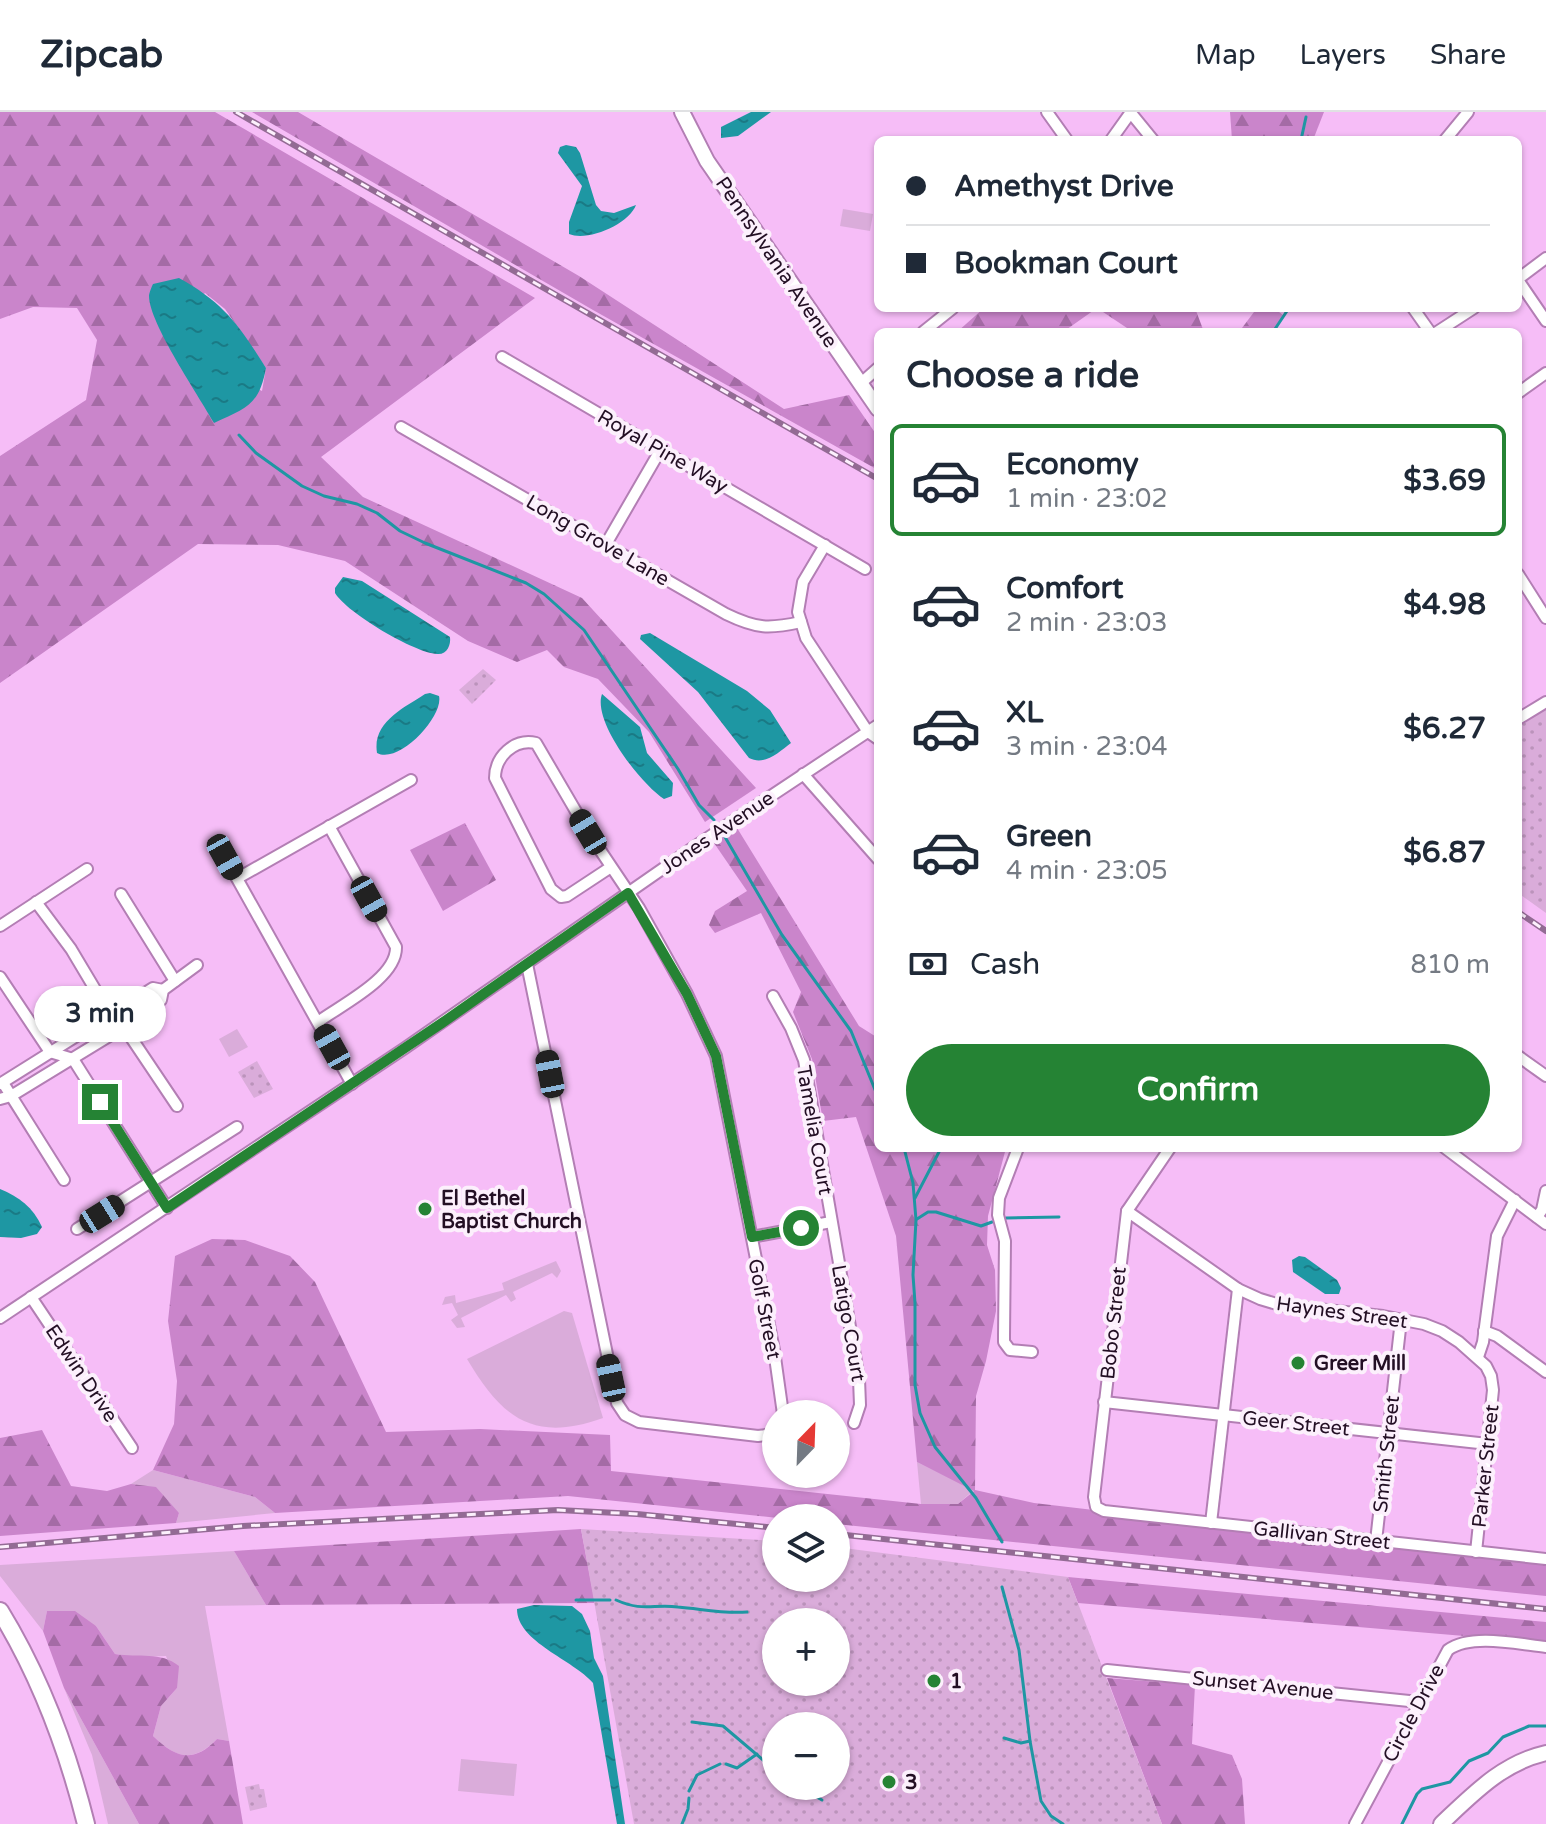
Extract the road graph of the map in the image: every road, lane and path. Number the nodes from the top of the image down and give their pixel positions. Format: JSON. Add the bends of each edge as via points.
{"nodes":[{"id":1,"x":682,"y":112,"type":"edge"},
{"id":2,"x":1047,"y":112,"type":"edge"},
{"id":3,"x":1131,"y":112,"type":"edge"},
{"id":4,"x":1468,"y":112,"type":"edge"},
{"id":5,"x":1064,"y":136,"type":"edge"},
{"id":6,"x":1114,"y":136,"type":"edge"},
{"id":7,"x":1150,"y":136,"type":"edge"},
{"id":8,"x":1448,"y":136,"type":"edge"},
{"id":9,"x":1546,"y":258,"type":"edge"},
{"id":10,"x":1522,"y":277,"type":"edge"},
{"id":11,"x":1522,"y":286,"type":"edge"},
{"id":12,"x":948,"y":312,"type":"edge"},
{"id":13,"x":1468,"y":312,"type":"edge"},
{"id":14,"x":1546,"y":321,"type":"edge"},
{"id":15,"x":928,"y":328,"type":"edge"},
{"id":16,"x":1443,"y":328,"type":"edge"},
{"id":17,"x":502,"y":357,"type":"dead end"},
{"id":18,"x":874,"y":372,"type":"edge"},
{"id":19,"x":1546,"y":373,"type":"edge"},
{"id":20,"x":860,"y":384,"type":"junction"},
{"id":21,"x":1522,"y":390,"type":"edge"},
{"id":22,"x":874,"y":403,"type":"edge"},
{"id":23,"x":401,"y":427,"type":"dead end"},
{"id":24,"x":661,"y":449,"type":"junction"},
{"id":25,"x":606,"y":544,"type":"junction"},
{"id":26,"x":825,"y":545,"type":"junction"},
{"id":27,"x":865,"y":569,"type":"dead end"},
{"id":28,"x":1522,"y":580,"type":"edge"},
{"id":29,"x":1546,"y":618,"type":"edge"},
{"id":30,"x":801,"y":622,"type":"junction"},
{"id":31,"x":1546,"y":702,"type":"edge"},
{"id":32,"x":1522,"y":717,"type":"edge"},
{"id":33,"x":874,"y":728,"type":"edge"},
{"id":34,"x":868,"y":732,"type":"junction"},
{"id":35,"x":874,"y":736,"type":"edge"},
{"id":36,"x":803,"y":774,"type":"junction"},
{"id":37,"x":411,"y":780,"type":"dead end"},
{"id":38,"x":329,"y":826,"type":"junction"},
{"id":39,"x":874,"y":854,"type":"edge"},
{"id":40,"x":225,"y":857,"type":"dead end"},
{"id":41,"x":611,"y":867,"type":"junction"},
{"id":42,"x":87,"y":869,"type":"dead end"},
{"id":43,"x":238,"y":878,"type":"junction"},
{"id":44,"x":628,"y":893,"type":"junction"},
{"id":45,"x":121,"y":894,"type":"dead end"},
{"id":46,"x":36,"y":902,"type":"junction"},
{"id":47,"x":0,"y":926,"type":"edge"},
{"id":48,"x":527,"y":964,"type":"junction"},
{"id":49,"x":197,"y":965,"type":"dead end"},
{"id":50,"x":0,"y":977,"type":"edge"},
{"id":51,"x":175,"y":981,"type":"junction"},
{"id":52,"x":163,"y":990,"type":"junction"},
{"id":53,"x":773,"y":996,"type":"dead end"},
{"id":54,"x":111,"y":1016,"type":"junction"},
{"id":55,"x":318,"y":1022,"type":"junction"},
{"id":56,"x":124,"y":1027,"type":"junction"},
{"id":57,"x":50,"y":1052,"type":"junction"},
{"id":58,"x":73,"y":1059,"type":"junction"},
{"id":59,"x":1522,"y":1059,"type":"edge"},
{"id":60,"x":1546,"y":1076,"type":"edge"},
{"id":61,"x":1,"y":1083,"type":"edge"},
{"id":62,"x":352,"y":1084,"type":"junction"},
{"id":63,"x":6,"y":1098,"type":"edge"},
{"id":64,"x":177,"y":1106,"type":"dead end"},
{"id":65,"x":237,"y":1127,"type":"dead end"},
{"id":66,"x":1016,"y":1152,"type":"edge"},
{"id":67,"x":1167,"y":1152,"type":"edge"},
{"id":68,"x":1450,"y":1152,"type":"edge"},
{"id":69,"x":64,"y":1180,"type":"dead end"},
{"id":70,"x":151,"y":1183,"type":"junction"},
{"id":71,"x":1546,"y":1191,"type":"edge"},
{"id":72,"x":1515,"y":1200,"type":"junction"},
{"id":73,"x":167,"y":1208,"type":"junction"},
{"id":74,"x":1127,"y":1211,"type":"junction"},
{"id":75,"x":1541,"y":1220,"type":"edge"},
{"id":76,"x":831,"y":1222,"type":"junction"},
{"id":77,"x":77,"y":1229,"type":"dead end"},
{"id":78,"x":752,"y":1237,"type":"junction"},
{"id":79,"x":1238,"y":1289,"type":"junction"},
{"id":80,"x":31,"y":1297,"type":"junction"},
{"id":81,"x":0,"y":1318,"type":"edge"},
{"id":82,"x":1401,"y":1320,"type":"junction"},
{"id":83,"x":1484,"y":1331,"type":"junction"},
{"id":84,"x":1032,"y":1352,"type":"dead end"},
{"id":85,"x":1478,"y":1357,"type":"junction"},
{"id":86,"x":1546,"y":1372,"type":"edge"},
{"id":87,"x":781,"y":1400,"type":"edge"},
{"id":88,"x":1104,"y":1402,"type":"junction"},
{"id":89,"x":1222,"y":1415,"type":"junction"},
{"id":90,"x":854,"y":1423,"type":"dead end"},
{"id":91,"x":1388,"y":1433,"type":"junction"},
{"id":92,"x":762,"y":1435,"type":"edge"},
{"id":93,"x":1488,"y":1444,"type":"junction"},
{"id":94,"x":132,"y":1448,"type":"dead end"},
{"id":95,"x":1099,"y":1510,"type":"joint"},
{"id":96,"x":1211,"y":1523,"type":"junction"},
{"id":97,"x":1376,"y":1541,"type":"junction"},
{"id":98,"x":1476,"y":1552,"type":"junction"},
{"id":99,"x":1546,"y":1559,"type":"edge"},
{"id":100,"x":0,"y":1611,"type":"edge"},
{"id":101,"x":1546,"y":1647,"type":"edge"},
{"id":102,"x":1107,"y":1670,"type":"dead end"},
{"id":103,"x":1419,"y":1702,"type":"junction"},
{"id":104,"x":1546,"y":1753,"type":"edge"},
{"id":105,"x":86,"y":1824,"type":"edge"},
{"id":106,"x":1355,"y":1824,"type":"edge"},
{"id":107,"x":1441,"y":1824,"type":"edge"}],
"edges":[{"from":1,"to":20,"type":"street","name":"Pennsylvania Avenue","via":[[707,161]]},
{"from":2,"to":5,"type":"street"},
{"from":3,"to":6,"type":"street"},
{"from":3,"to":7,"type":"street"},
{"from":4,"to":8,"type":"street"},
{"from":9,"to":10,"type":"street"},
{"from":11,"to":14,"type":"street"},
{"from":12,"to":15,"type":"street"},
{"from":13,"to":16,"type":"street"},
{"from":17,"to":24,"type":"street","name":"Royal Pine Way"},
{"from":18,"to":20,"type":"street"},
{"from":19,"to":21,"type":"street"},
{"from":20,"to":22,"type":"street","name":"Pennsylvania Avenue"},
{"from":23,"to":25,"type":"street","name":"Long Grove Lane"},
{"from":24,"to":25,"type":"street"},
{"from":24,"to":26,"type":"street","name":"Royal Pine Way"},
{"from":25,"to":30,"type":"street","name":"Long Grove Lane","via":[[750,626]]},
{"from":26,"to":27,"type":"street","name":"Royal Pine Way"},
{"from":26,"to":30,"type":"street","via":[[803,582]]},
{"from":28,"to":29,"type":"street"},
{"from":30,"to":34,"type":"street","via":[[806,638]]},
{"from":31,"to":32,"type":"street"},
{"from":33,"to":34,"type":"street","name":"Jones Avenue"},
{"from":34,"to":35,"type":"street"},
{"from":34,"to":36,"type":"street","name":"Jones Avenue"},
{"from":36,"to":39,"type":"street"},
{"from":36,"to":44,"type":"street","name":"Jones Avenue"},
{"from":37,"to":38,"type":"street"},
{"from":38,"to":43,"type":"street"},
{"from":38,"to":55,"type":"street","via":[[397,955],[382,977]]},
{"from":40,"to":43,"type":"street"},
{"from":41,"to":41,"type":"street","name":"Golf Street","via":[[567,896],[551,889],[495,778],[495,767],[513,746],[536,743]]},
{"from":41,"to":44,"type":"street","name":"Golf Street"},
{"from":42,"to":46,"type":"street"},
{"from":43,"to":55,"type":"street"},
{"from":44,"to":48,"type":"street","name":"Jones Avenue"},
{"from":44,"to":78,"type":"street","name":"Golf Street","via":[[716,1056]]},
{"from":45,"to":51,"type":"street"},
{"from":46,"to":47,"type":"street"},
{"from":46,"to":54,"type":"street"},
{"from":48,"to":62,"type":"street","name":"Jones Avenue"},
{"from":48,"to":92,"type":"street","via":[[617,1403],[639,1422]]},
{"from":49,"to":51,"type":"street"},
{"from":50,"to":57,"type":"street"},
{"from":51,"to":52,"type":"street"},
{"from":52,"to":54,"type":"street","via":[[153,988]]},
{"from":52,"to":56,"type":"street","via":[[161,1000]]},
{"from":53,"to":76,"type":"street","name":"Tamelia Court","via":[[804,1060]]},
{"from":54,"to":56,"type":"street"},
{"from":54,"to":57,"type":"street"},
{"from":55,"to":62,"type":"street"},
{"from":56,"to":58,"type":"street"},
{"from":56,"to":64,"type":"street"},
{"from":57,"to":58,"type":"street"},
{"from":57,"to":61,"type":"street"},
{"from":58,"to":63,"type":"street"},
{"from":58,"to":70,"type":"street"},
{"from":59,"to":60,"type":"street"},
{"from":61,"to":63,"type":"street"},
{"from":62,"to":73,"type":"street","name":"Jones Avenue"},
{"from":63,"to":69,"type":"street"},
{"from":65,"to":70,"type":"street"},
{"from":66,"to":84,"type":"street","via":[[998,1207],[1005,1241],[1004,1342],[1010,1350]]},
{"from":67,"to":74,"type":"street","name":"Bobo Street"},
{"from":68,"to":72,"type":"street"},
{"from":70,"to":73,"type":"street"},
{"from":70,"to":77,"type":"street"},
{"from":71,"to":75,"type":"street"},
{"from":72,"to":75,"type":"street"},
{"from":72,"to":83,"type":"street","via":[[1497,1236]]},
{"from":73,"to":80,"type":"street","name":"Jones Avenue"},
{"from":74,"to":79,"type":"street","name":"Haynes Street"},
{"from":74,"to":88,"type":"street","name":"Bobo Street"},
{"from":76,"to":78,"type":"street"},
{"from":76,"to":90,"type":"street","name":"Latigo Court","via":[[860,1387]]},
{"from":78,"to":87,"type":"street","name":"Golf Street"},
{"from":79,"to":82,"type":"street","name":"Haynes Street","via":[[1280,1305]]},
{"from":79,"to":89,"type":"street"},
{"from":80,"to":81,"type":"street","name":"Jones Avenue"},
{"from":80,"to":94,"type":"street","name":"Edwin Drive"},
{"from":82,"to":85,"type":"street","name":"Haynes Street","via":[[1442,1331]]},
{"from":82,"to":91,"type":"street","name":"Smith Street"},
{"from":83,"to":85,"type":"street"},
{"from":83,"to":86,"type":"street"},
{"from":85,"to":93,"type":"street","name":"Parker Street","via":[[1493,1383]]},
{"from":88,"to":89,"type":"street","name":"Geer Street"},
{"from":88,"to":95,"type":"street","name":"Bobo Street","via":[[1094,1497]]},
{"from":89,"to":91,"type":"street","name":"Geer Street"},
{"from":89,"to":96,"type":"street"},
{"from":91,"to":93,"type":"street","name":"Geer Street"},
{"from":91,"to":97,"type":"street","name":"Smith Street"},
{"from":93,"to":98,"type":"street","name":"Parker Street"},
{"from":95,"to":96,"type":"street","name":"Gallivan Street"},
{"from":96,"to":97,"type":"street","name":"Gallivan Street"},
{"from":97,"to":98,"type":"street","name":"Gallivan Street"},
{"from":98,"to":99,"type":"street","name":"Gallivan Street"},
{"from":100,"to":105,"type":"main road","via":[[45,1696]]},
{"from":101,"to":103,"type":"street","name":"Circle Drive","via":[[1459,1643],[1445,1653]]},
{"from":102,"to":103,"type":"street","name":"Sunset Avenue"},
{"from":103,"to":106,"type":"street","name":"Circle Drive"},
{"from":104,"to":107,"type":"street","via":[[1499,1772]]}]}
